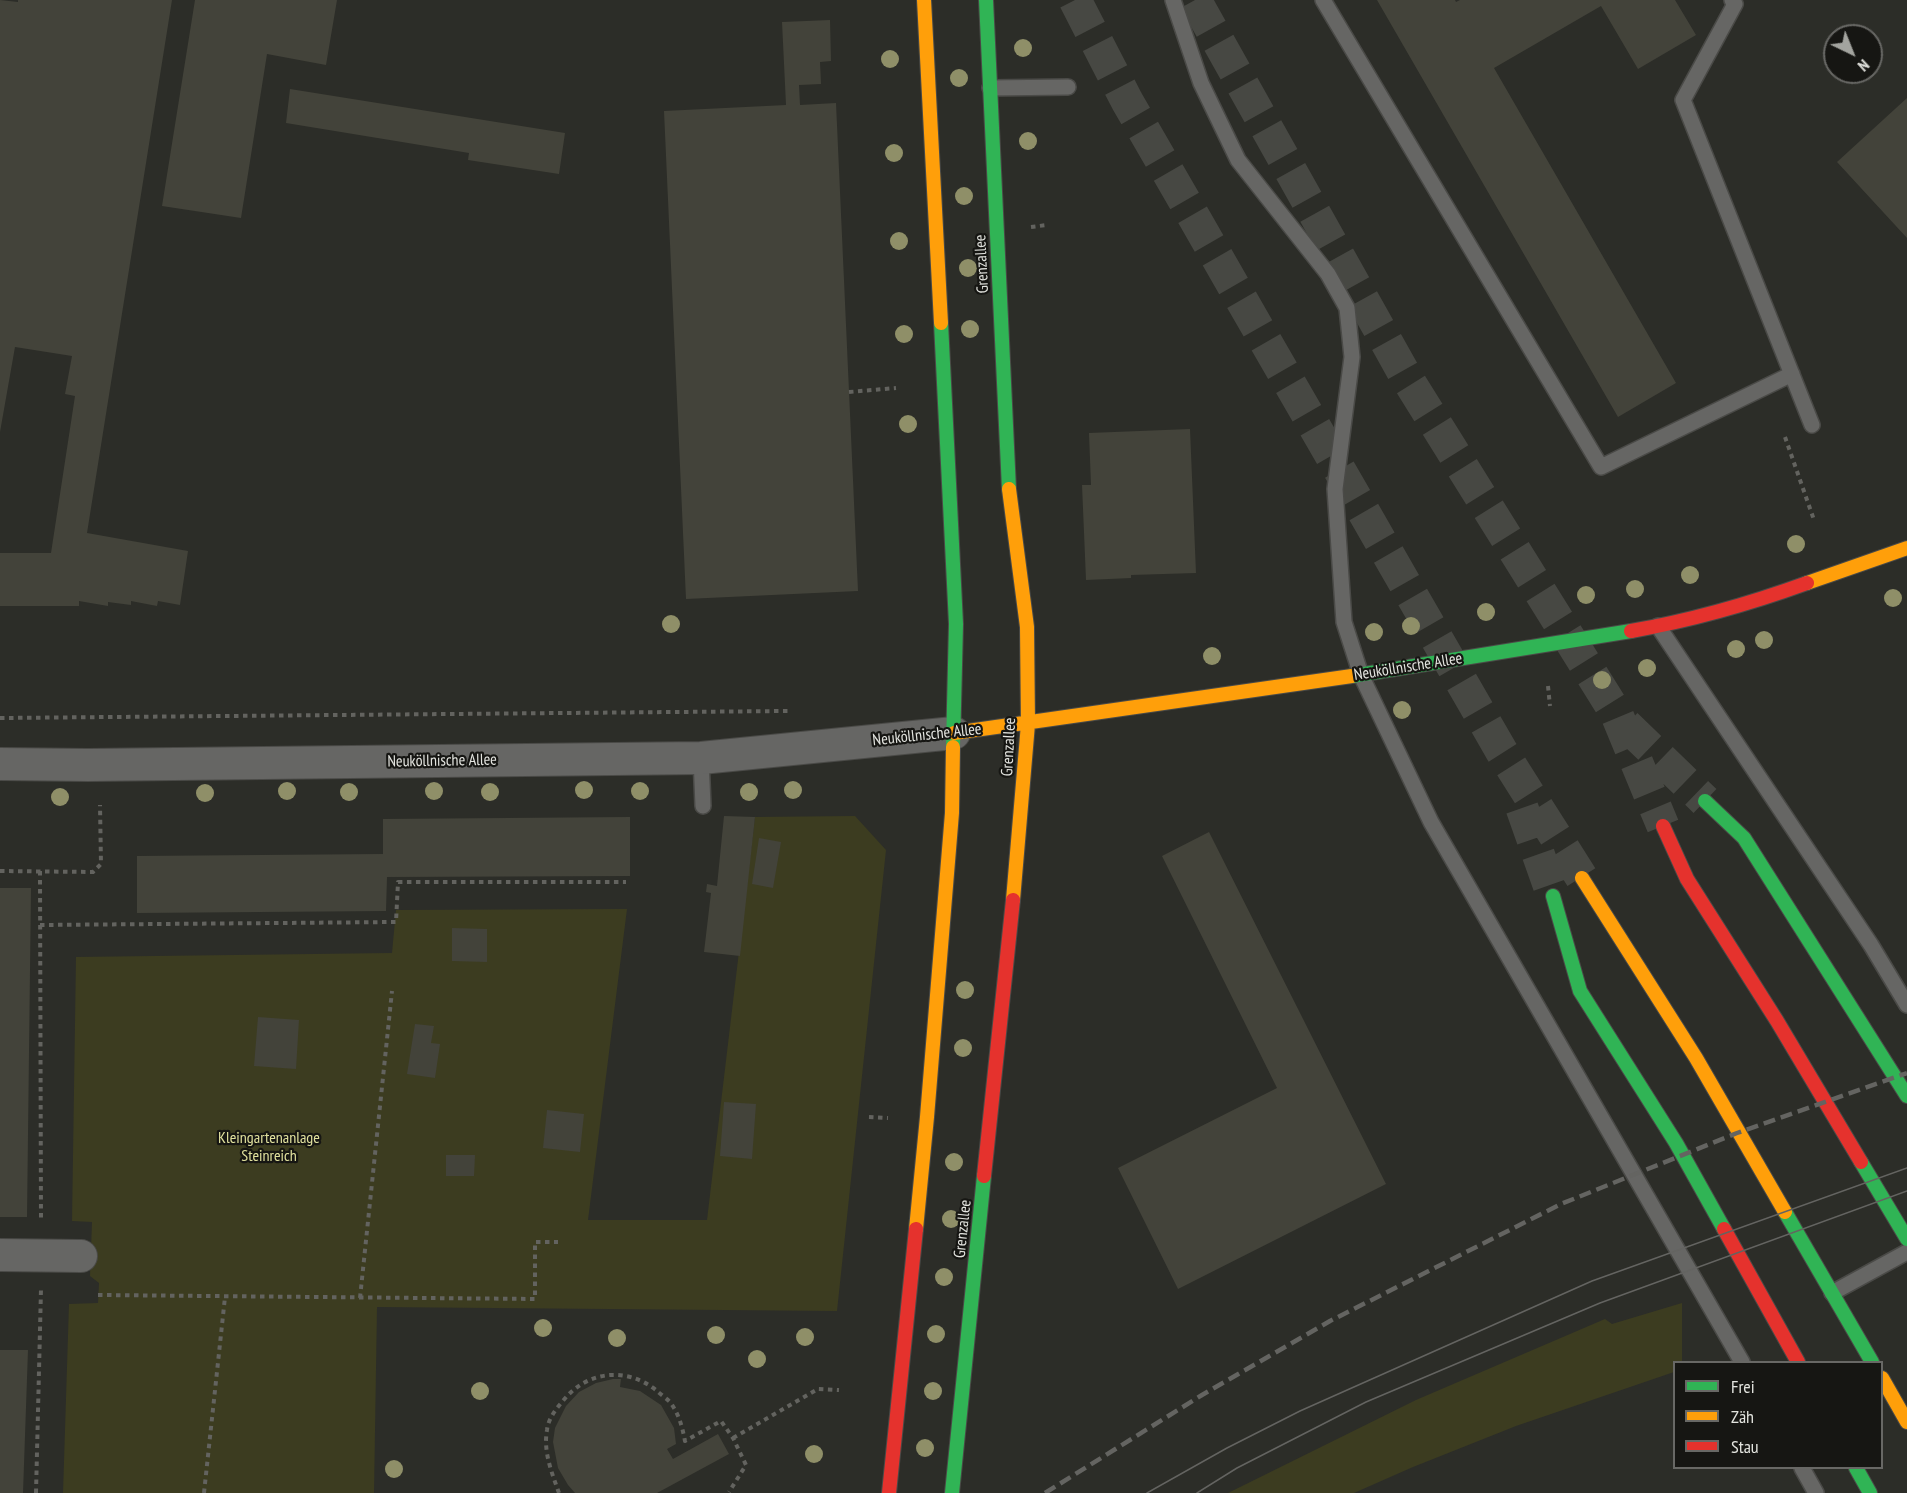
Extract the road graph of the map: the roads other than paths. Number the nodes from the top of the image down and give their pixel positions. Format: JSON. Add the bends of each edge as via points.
{"nodes":[{"id":1,"x":924,"y":0,"type":"edge"},
{"id":2,"x":986,"y":0,"type":"edge"},
{"id":3,"x":1173,"y":0,"type":"edge"},
{"id":4,"x":1323,"y":0,"type":"edge"},
{"id":5,"x":1732,"y":0,"type":"edge"},
{"id":6,"x":1068,"y":87,"type":"dead end"},
{"id":7,"x":990,"y":88,"type":"junction"},
{"id":8,"x":1792,"y":374,"type":"junction"},
{"id":9,"x":1812,"y":425,"type":"dead end"},
{"id":10,"x":1907,"y":548,"type":"edge"},
{"id":11,"x":1658,"y":626,"type":"junction"},
{"id":12,"x":1361,"y":675,"type":"junction"},
{"id":13,"x":1028,"y":724,"type":"junction"},
{"id":14,"x":954,"y":733,"type":"junction"},
{"id":15,"x":701,"y":758,"type":"junction"},
{"id":16,"x":0,"y":764,"type":"edge"},
{"id":17,"x":1705,"y":801,"type":"tunnel mouth"},
{"id":18,"x":703,"y":806,"type":"dead end"},
{"id":19,"x":1663,"y":826,"type":"tunnel mouth"},
{"id":20,"x":1582,"y":878,"type":"tunnel mouth"},
{"id":21,"x":1553,"y":896,"type":"tunnel mouth"},
{"id":22,"x":1907,"y":1005,"type":"edge"},
{"id":23,"x":1907,"y":1096,"type":"edge"},
{"id":24,"x":1907,"y":1239,"type":"edge"},
{"id":25,"x":1907,"y":1251,"type":"edge"},
{"id":26,"x":0,"y":1255,"type":"edge"},
{"id":27,"x":81,"y":1256,"type":"dead end"},
{"id":28,"x":1832,"y":1293,"type":"junction"},
{"id":29,"x":1741,"y":1361,"type":"edge"},
{"id":30,"x":1797,"y":1361,"type":"edge"},
{"id":31,"x":1871,"y":1361,"type":"edge"},
{"id":32,"x":1883,"y":1381,"type":"edge"},
{"id":33,"x":1907,"y":1422,"type":"edge"},
{"id":34,"x":1803,"y":1469,"type":"edge"},
{"id":35,"x":1857,"y":1469,"type":"edge"},
{"id":36,"x":889,"y":1493,"type":"edge"},
{"id":37,"x":952,"y":1493,"type":"edge"},
{"id":38,"x":1816,"y":1493,"type":"edge"},
{"id":39,"x":1870,"y":1493,"type":"edge"}],
"edges":[{"from":1,"to":14,"type":"main road","via":[[956,624]]},
{"from":2,"to":7,"type":"main road","name":"Grenzallee"},
{"from":3,"to":12,"type":"lane","via":[[1201,83],[1238,160],[1328,274],[1347,308],[1352,357],[1335,489],[1344,622]]},
{"from":4,"to":8,"type":"lane","via":[[1601,467]]},
{"from":5,"to":8,"type":"lane","via":[[1735,4],[1683,100]]},
{"from":6,"to":7,"type":"lane"},
{"from":7,"to":13,"type":"main road","name":"Grenzallee","via":[[1010,493],[1027,627]]},
{"from":8,"to":9,"type":"lane"},
{"from":10,"to":11,"type":"main road","name":"Neuköllnische Allee","via":[[1783,592]]},
{"from":11,"to":12,"type":"main road","name":"Neuköllnische Allee"},
{"from":11,"to":22,"type":"lane"},
{"from":12,"to":13,"type":"main road","name":"Neuköllnische Allee"},
{"from":12,"to":29,"type":"lane","via":[[1431,822]]},
{"from":13,"to":14,"type":"main road","name":"Neuköllnische Allee"},
{"from":13,"to":37,"type":"main road","name":"Grenzallee"},
{"from":14,"to":15,"type":"street","name":"Neuköllnische Allee"},
{"from":14,"to":36,"type":"main road","via":[[952,813],[931,1071]]},
{"from":15,"to":16,"type":"street","name":"Neuköllnische Allee"},
{"from":15,"to":18,"type":"lane"},
{"from":17,"to":23,"type":"main road","via":[[1744,838]]},
{"from":19,"to":24,"type":"main road","via":[[1687,879]]},
{"from":20,"to":28,"type":"main road","via":[[1696,1058]]},
{"from":21,"to":30,"type":"main road","via":[[1580,991],[1676,1143]]},
{"from":25,"to":28,"type":"lane"},
{"from":26,"to":27,"type":"street"},
{"from":28,"to":31,"type":"main road"},
{"from":32,"to":33,"type":"main road"},
{"from":34,"to":38,"type":"lane"},
{"from":35,"to":39,"type":"main road"}]}
